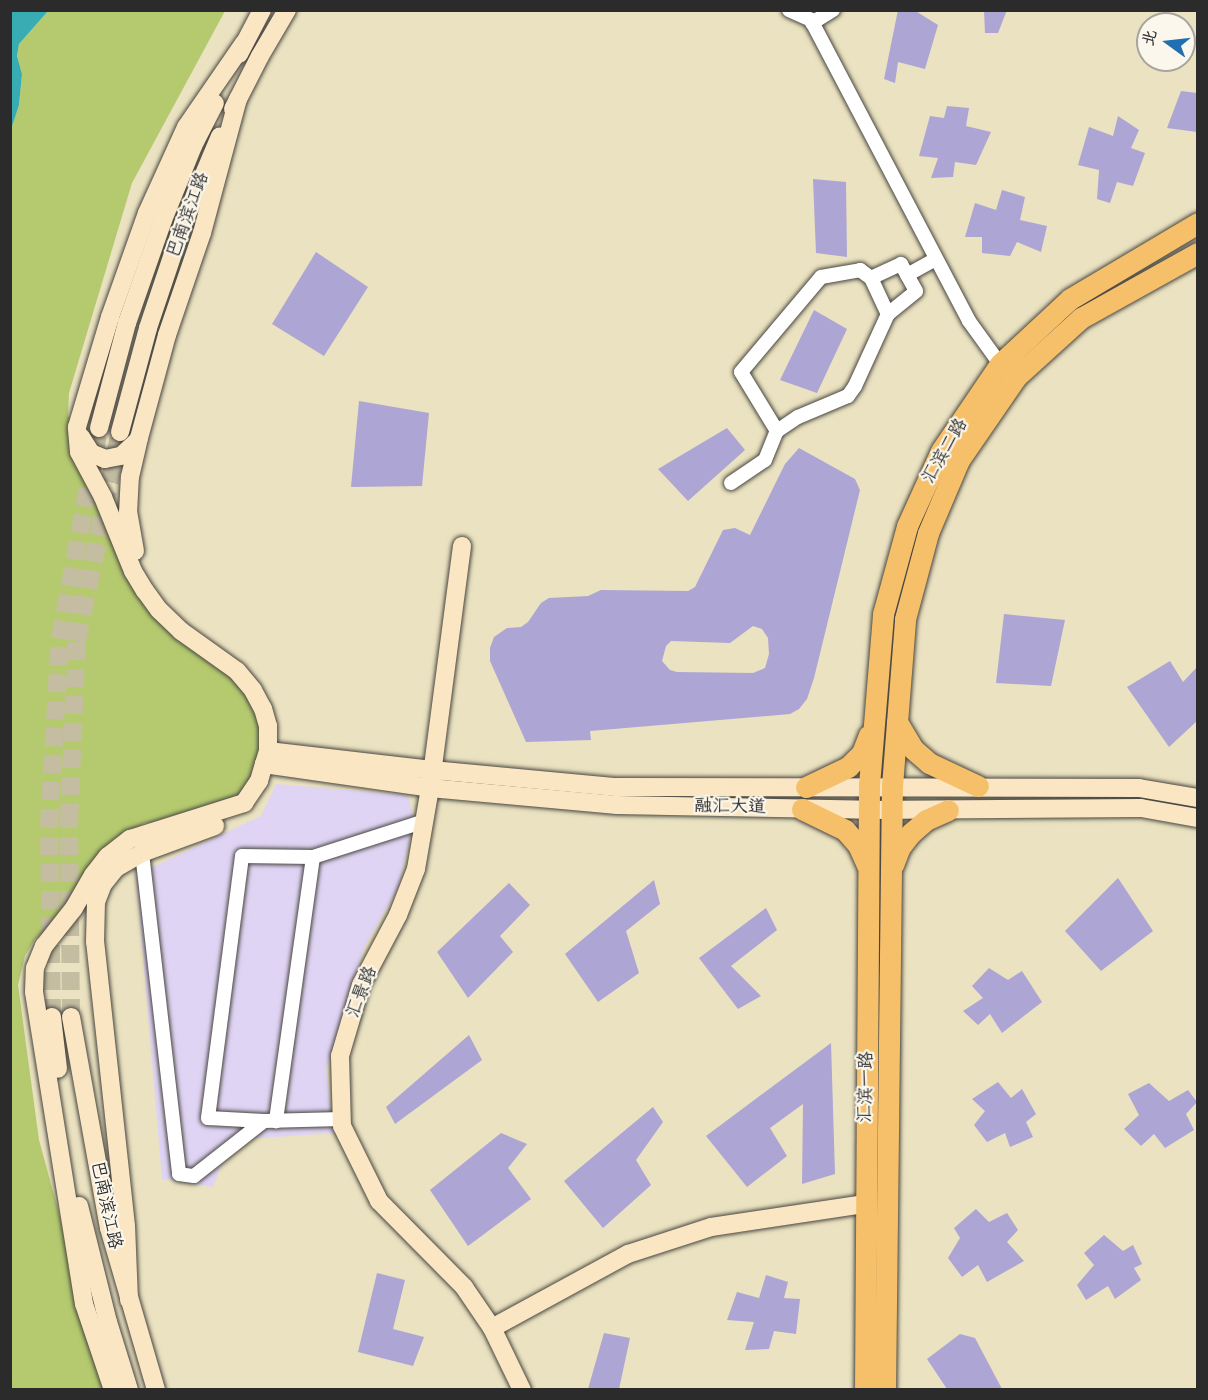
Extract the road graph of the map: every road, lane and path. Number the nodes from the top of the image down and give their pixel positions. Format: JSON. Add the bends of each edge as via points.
{"nodes":[{"id":1,"x":262,"y":10,"type":"edge"},
{"id":2,"x":287,"y":10,"type":"edge"},
{"id":3,"x":789,"y":10,"type":"edge"},
{"id":4,"x":833,"y":10,"type":"edge"},
{"id":5,"x":812,"y":23,"type":"junction"},
{"id":6,"x":244,"y":43,"type":"junction"},
{"id":7,"x":238,"y":99,"type":"junction"},
{"id":8,"x":1197,"y":223,"type":"edge"},
{"id":9,"x":1197,"y":253,"type":"edge"},
{"id":10,"x":936,"y":259,"type":"junction"},
{"id":11,"x":907,"y":275,"type":"junction"},
{"id":12,"x":871,"y":278,"type":"junction"},
{"id":13,"x":888,"y":314,"type":"junction"},
{"id":14,"x":1000,"y":364,"type":"junction"},
{"id":15,"x":77,"y":427,"type":"junction"},
{"id":16,"x":99,"y":428,"type":"tunnel mouth"},
{"id":17,"x":777,"y":431,"type":"junction"},
{"id":18,"x":120,"y":432,"type":"tunnel mouth"},
{"id":19,"x":139,"y":438,"type":"junction"},
{"id":20,"x":731,"y":483,"type":"dead end"},
{"id":21,"x":462,"y":546,"type":"dead end"},
{"id":22,"x":897,"y":722,"type":"junction"},
{"id":23,"x":873,"y":726,"type":"junction"},
{"id":24,"x":270,"y":758,"type":"junction"},
{"id":25,"x":431,"y":779,"type":"junction"},
{"id":26,"x":869,"y":786,"type":"junction"},
{"id":27,"x":892,"y":786,"type":"junction"},
{"id":28,"x":978,"y":786,"type":"junction"},
{"id":29,"x":806,"y":787,"type":"junction"},
{"id":30,"x":1197,"y":798,"type":"edge"},
{"id":31,"x":802,"y":809,"type":"junction"},
{"id":32,"x":869,"y":810,"type":"junction"},
{"id":33,"x":892,"y":810,"type":"junction"},
{"id":34,"x":948,"y":810,"type":"junction"},
{"id":35,"x":1197,"y":818,"type":"edge"},
{"id":36,"x":425,"y":822,"type":"junction"},
{"id":37,"x":142,"y":853,"type":"junction"},
{"id":38,"x":313,"y":857,"type":"junction"},
{"id":39,"x":868,"y":868,"type":"junction"},
{"id":40,"x":891,"y":871,"type":"junction"},
{"id":41,"x":52,"y":1017,"type":"tunnel mouth"},
{"id":42,"x":71,"y":1017,"type":"tunnel mouth"},
{"id":43,"x":342,"y":1119,"type":"junction"},
{"id":44,"x":270,"y":1121,"type":"junction"},
{"id":45,"x":865,"y":1204,"type":"junction"},
{"id":46,"x":129,"y":1300,"type":"junction"},
{"id":47,"x":492,"y":1328,"type":"junction"},
{"id":48,"x":113,"y":1389,"type":"edge"},
{"id":49,"x":129,"y":1389,"type":"edge"},
{"id":50,"x":156,"y":1389,"type":"edge"},
{"id":51,"x":522,"y":1389,"type":"edge"},
{"id":52,"x":865,"y":1389,"type":"edge"},
{"id":53,"x":885,"y":1389,"type":"edge"}],
"edges":[{"from":1,"to":6,"type":"main road","name":"巴南滨江路"},
{"from":2,"to":7,"type":"main road","name":"巴南滨江路"},
{"from":3,"to":5,"type":"street"},
{"from":4,"to":5,"type":"street"},
{"from":5,"to":10,"type":"street"},
{"from":6,"to":15,"type":"main road","via":[[186,127],[147,213]]},
{"from":6,"to":16,"type":"main road","name":"巴南滨江路","via":[[193,146],[163,220],[127,323]]},
{"from":7,"to":18,"type":"main road","name":"巴南滨江路","via":[[183,225],[148,328]]},
{"from":7,"to":19,"type":"main road","via":[[202,233],[167,335]]},
{"from":8,"to":14,"type":"main road","name":"汇滨二路","via":[[1070,299]]},
{"from":9,"to":22,"type":"main road","name":"汇滨二路","via":[[1082,318],[1016,377],[959,460],[928,534],[905,619]]},
{"from":10,"to":11,"type":"street"},
{"from":10,"to":14,"type":"street","via":[[969,321]]},
{"from":11,"to":12,"type":"street","via":[[901,264]]},
{"from":11,"to":13,"type":"street","via":[[916,291]]},
{"from":12,"to":13,"type":"street"},
{"from":12,"to":17,"type":"street","via":[[860,270],[821,277],[741,372]]},
{"from":13,"to":17,"type":"street","via":[[848,396],[798,417]]},
{"from":14,"to":23,"type":"main road","name":"汇滨二路","via":[[941,451],[906,526],[884,614]]},
{"from":15,"to":19,"type":"main road","via":[[86,448],[105,459],[121,456]]},
{"from":15,"to":24,"type":"main road","via":[[79,452],[103,497],[133,571],[159,610],[237,671],[253,690],[268,726]]},
{"from":17,"to":20,"type":"street","via":[[765,460]]},
{"from":19,"to":24,"type":"main road","via":[[130,477],[128,513],[131,540],[141,567],[165,605],[243,668],[257,684],[270,705],[274,726]]},
{"from":21,"to":25,"type":"main road","name":"汇景路"},
{"from":22,"to":27,"type":"main road","name":"汇滨二路"},
{"from":22,"to":28,"type":"main road","via":[[913,749],[929,763]]},
{"from":23,"to":26,"type":"main road","name":"汇滨二路"},
{"from":23,"to":29,"type":"main road","via":[[862,753],[848,767]]},
{"from":24,"to":25,"type":"main road","name":"融汇大道"},
{"from":24,"to":37,"type":"main road","via":[[252,807],[226,822]]},
{"from":24,"to":48,"type":"main road","via":[[244,803],[130,839],[108,856],[44,946],[35,968],[34,992],[84,1304]]},
{"from":25,"to":29,"type":"main road","name":"融汇大道","via":[[616,787]]},
{"from":25,"to":31,"type":"main road","name":"融汇大道","via":[[618,805]]},
{"from":25,"to":36,"type":"main road","name":"汇景路"},
{"from":26,"to":27,"type":"main road","name":"融汇大道"},
{"from":26,"to":29,"type":"main road","name":"融汇大道"},
{"from":26,"to":32,"type":"main road","name":"汇滨一路"},
{"from":27,"to":28,"type":"main road","name":"融汇大道"},
{"from":27,"to":33,"type":"main road","name":"汇滨一路"},
{"from":28,"to":30,"type":"main road","name":"融汇大道","via":[[1139,788]]},
{"from":31,"to":32,"type":"main road","name":"融汇大道"},
{"from":31,"to":39,"type":"main road","via":[[845,830],[858,845]]},
{"from":32,"to":33,"type":"main road","name":"融汇大道"},
{"from":32,"to":39,"type":"main road","name":"汇滨一路"},
{"from":33,"to":34,"type":"main road","name":"融汇大道"},
{"from":33,"to":40,"type":"main road","name":"汇滨一路"},
{"from":34,"to":35,"type":"main road","name":"融汇大道","via":[[1141,808]]},
{"from":34,"to":40,"type":"main road","via":[[926,820],[911,833]]},
{"from":36,"to":38,"type":"street"},
{"from":36,"to":43,"type":"main road","name":"汇景路","via":[[416,869],[398,915],[361,985],[340,1056]]},
{"from":37,"to":44,"type":"street","via":[[179,1174],[194,1176]]},
{"from":37,"to":46,"type":"main road","via":[[116,868],[103,884],[96,902],[95,942],[126,1226]]},
{"from":38,"to":44,"type":"street"},
{"from":38,"to":44,"type":"street","via":[[242,856],[208,1118]]},
{"from":39,"to":45,"type":"main road","name":"汇滨一路"},
{"from":40,"to":53,"type":"main road","name":"汇滨一路"},
{"from":41,"to":49,"type":"main road","name":"巴南滨江路","via":[[71,1174],[108,1323]]},
{"from":42,"to":46,"type":"main road","name":"巴南滨江路","via":[[109,1228]]},
{"from":43,"to":44,"type":"street"},
{"from":43,"to":47,"type":"main road","name":"汇景路","via":[[379,1201],[464,1287]]},
{"from":45,"to":47,"type":"main road","via":[[711,1227],[628,1254]]},
{"from":45,"to":52,"type":"main road","name":"汇滨一路"},
{"from":46,"to":50,"type":"main road","name":"巴南滨江路"},
{"from":47,"to":51,"type":"main road","name":"汇景路"}]}
